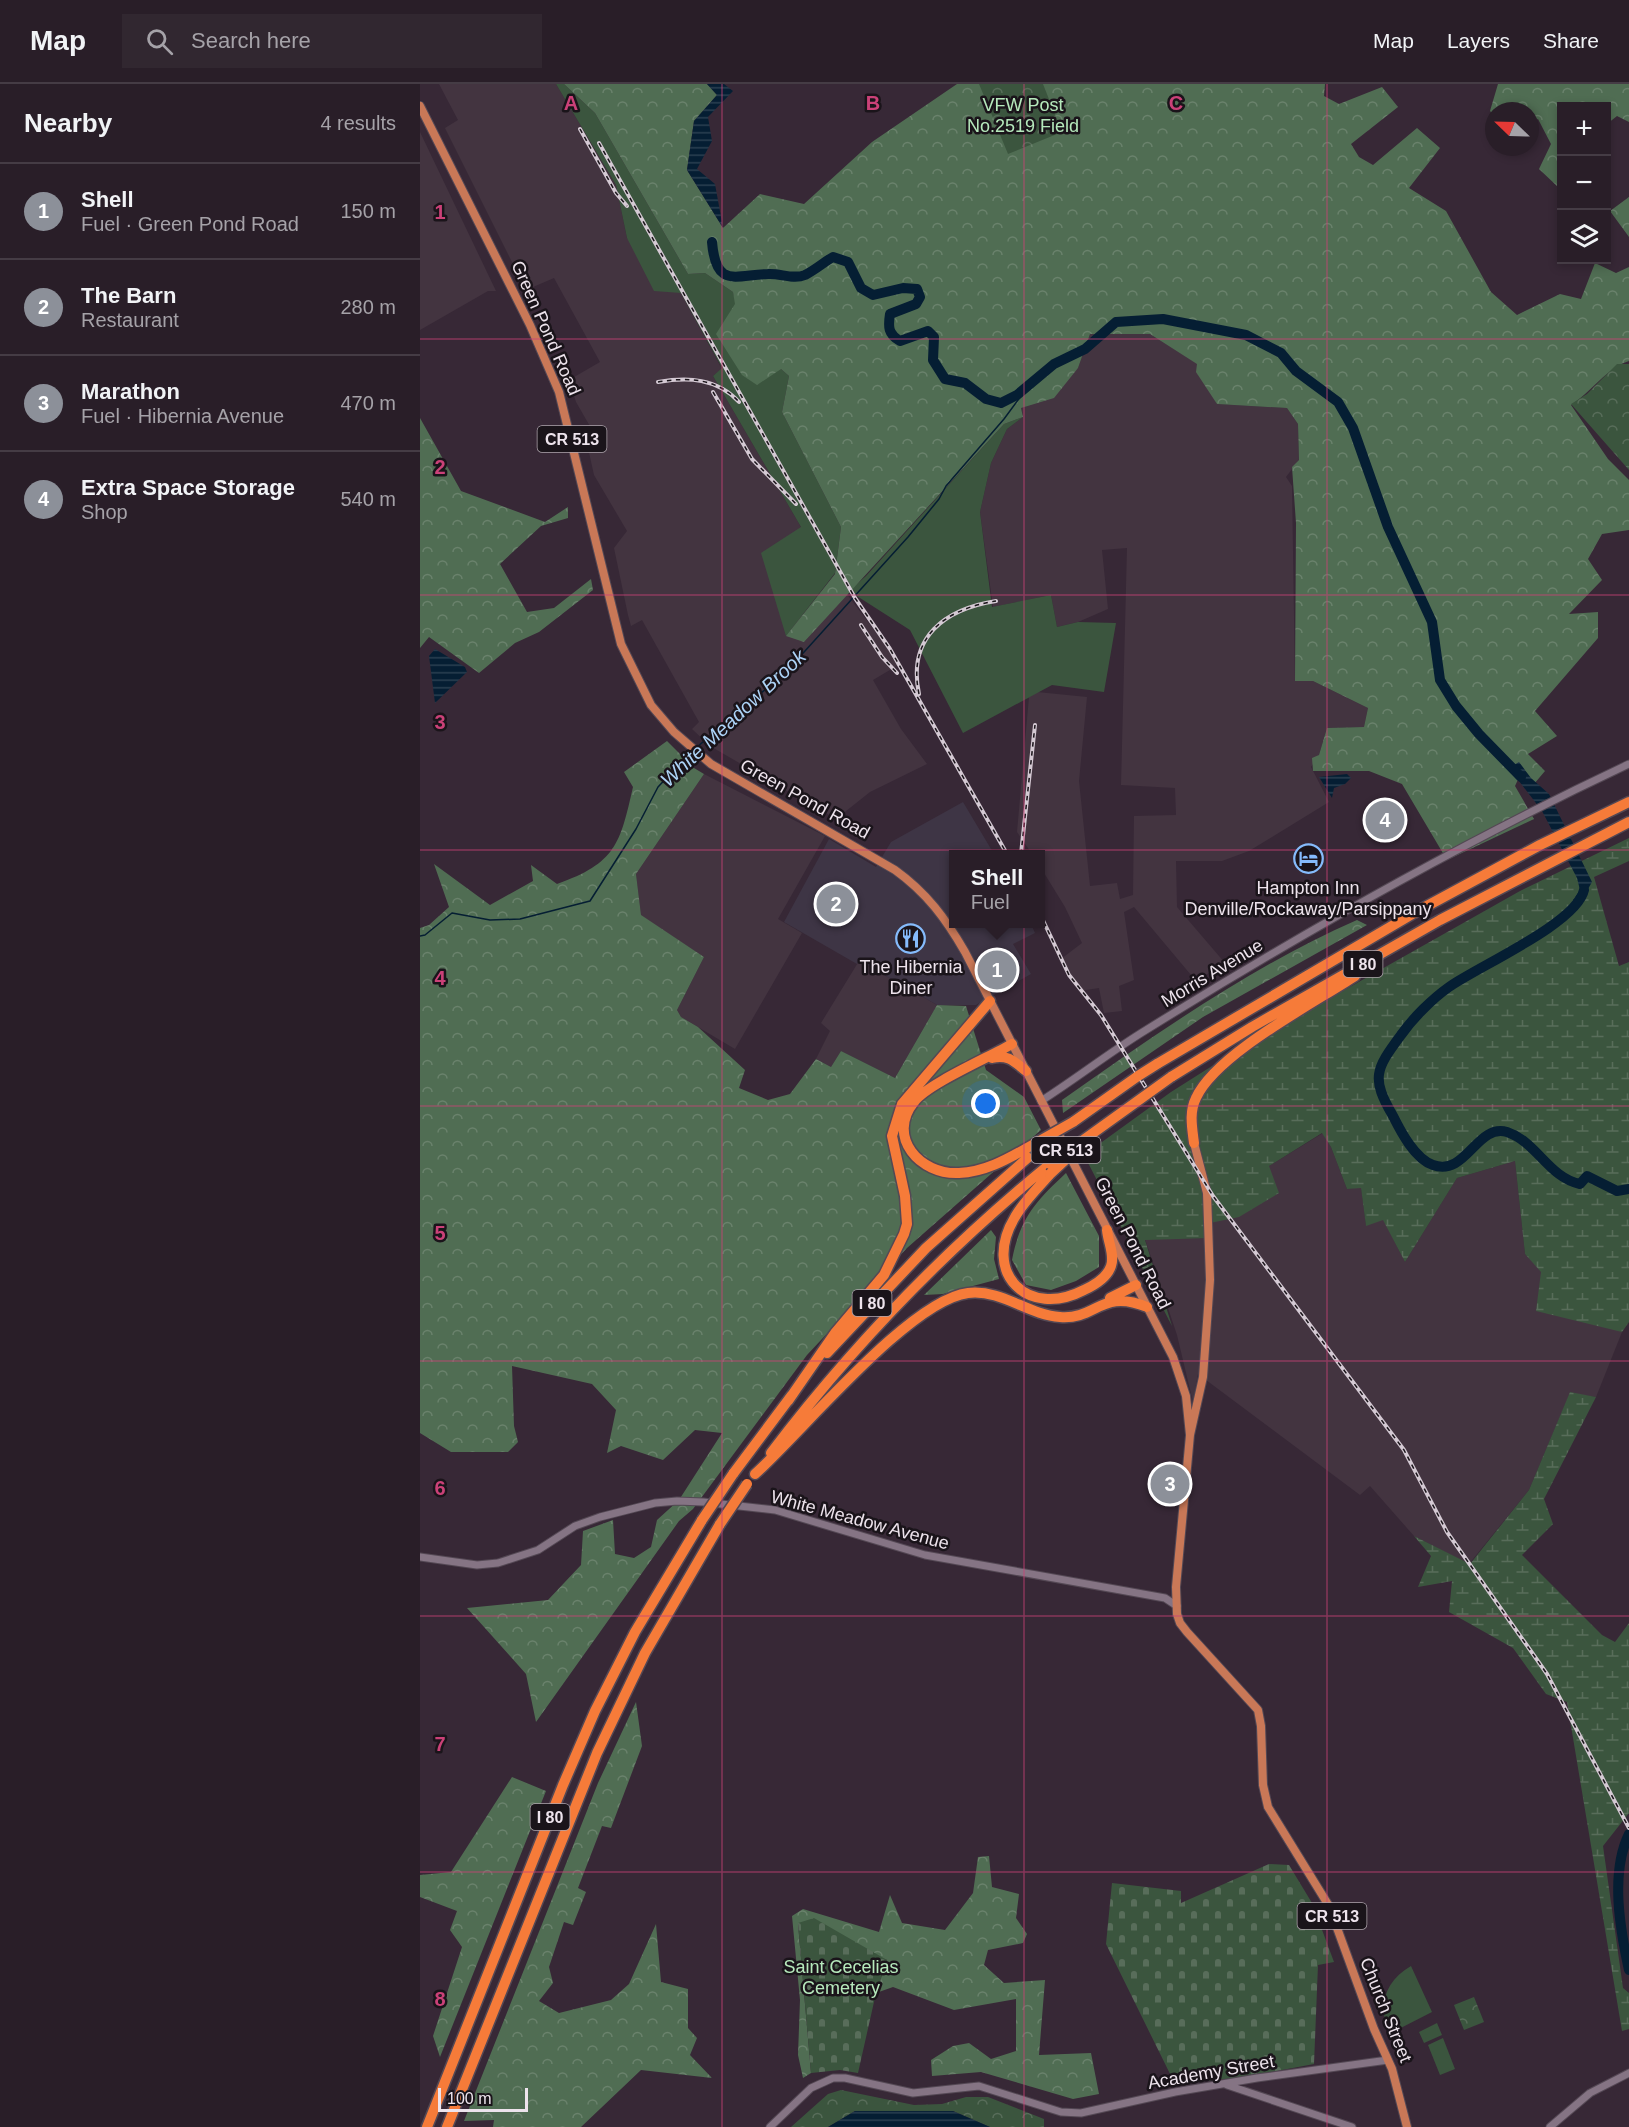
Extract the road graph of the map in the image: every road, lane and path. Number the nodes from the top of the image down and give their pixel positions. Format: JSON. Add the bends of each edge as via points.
{"nodes":[{"id":1,"x":420,"y":106,"type":"edge"},
{"id":2,"x":1629,"y":764,"type":"edge"},
{"id":3,"x":1629,"y":802,"type":"edge"},
{"id":4,"x":1629,"y":822,"type":"edge"},
{"id":5,"x":1440,"y":920,"type":"junction"},
{"id":6,"x":949,"y":923,"type":"edge"},
{"id":7,"x":952,"y":928,"type":"edge"},
{"id":8,"x":990,"y":1001,"type":"junction"},
{"id":9,"x":1012,"y":1044,"type":"junction"},
{"id":10,"x":983,"y":1061,"type":"junction"},
{"id":11,"x":1026,"y":1071,"type":"junction"},
{"id":12,"x":1041,"y":1101,"type":"junction"},
{"id":13,"x":1194,"y":1143,"type":"joint"},
{"id":14,"x":1030,"y":1151,"type":"junction"},
{"id":15,"x":1050,"y":1169,"type":"junction"},
{"id":16,"x":1107,"y":1230,"type":"junction"},
{"id":17,"x":1136,"y":1285,"type":"junction"},
{"id":18,"x":1102,"y":1304,"type":"junction"},
{"id":19,"x":1147,"y":1307,"type":"junction"},
{"id":20,"x":788,"y":1401,"type":"junction"},
{"id":21,"x":1190,"y":1435,"type":"junction"},
{"id":22,"x":754,"y":1474,"type":"junction"},
{"id":23,"x":420,"y":1557,"type":"edge"},
{"id":24,"x":1177,"y":1606,"type":"junction"},
{"id":25,"x":1388,"y":2060,"type":"junction"},
{"id":26,"x":1629,"y":2073,"type":"edge"},
{"id":27,"x":1254,"y":2078,"type":"junction"},
{"id":28,"x":1227,"y":2085,"type":"junction"},
{"id":29,"x":1256,"y":2095,"type":"junction"},
{"id":30,"x":427,"y":2127,"type":"edge"},
{"id":31,"x":447,"y":2127,"type":"edge"},
{"id":32,"x":770,"y":2127,"type":"edge"},
{"id":33,"x":1352,"y":2127,"type":"edge"},
{"id":34,"x":1407,"y":2127,"type":"edge"},
{"id":35,"x":1550,"y":2127,"type":"edge"}],
"edges":[{"from":1,"to":6,"type":"main road","name":"Green Pond Road","number":"CR 513","via":[[560,392],[615,623],[627,660],[651,705],[682,741],[700,755],[886,864],[916,886]]},
{"from":2,"to":12,"type":"street","name":"Morris Avenue","via":[[1443,857],[1221,984]]},
{"from":3,"to":14,"type":"highway","number":"I 80","bridge":true,"via":[[1414,913],[1223,1023]]},
{"from":4,"to":5,"type":"highway","number":"I 80"},
{"from":5,"to":13,"type":"highway","via":[[1227,1061],[1196,1096],[1191,1120]]},
{"from":5,"to":15,"type":"highway","number":"I 80","bridge":true,"via":[[1171,1077],[1101,1125]]},
{"from":7,"to":8,"type":"main road","name":"Green Pond Road","number":"CR 513"},
{"from":8,"to":9,"type":"main road","name":"Green Pond Road","number":"CR 513"},
{"from":8,"to":20,"type":"highway","via":[[902,1104],[892,1136],[905,1196],[904,1234],[884,1275],[835,1333]]},
{"from":9,"to":10,"type":"highway"},
{"from":9,"to":11,"type":"main road","name":"Green Pond Road","number":"CR 513"},
{"from":10,"to":11,"type":"highway","via":[[1006,1057]]},
{"from":10,"to":14,"type":"highway","via":[[915,1100],[905,1121],[909,1151],[929,1168],[960,1173]]},
{"from":11,"to":12,"type":"main road","name":"Green Pond Road","number":"CR 513"},
{"from":12,"to":16,"type":"main road","name":"Green Pond Road","number":"CR 513"},
{"from":13,"to":21,"type":"main road","via":[[1207,1193],[1210,1280],[1203,1377]]},
{"from":14,"to":20,"type":"highway","number":"I 80","via":[[895,1279]]},
{"from":15,"to":16,"type":"highway","via":[[1014,1217],[1008,1232],[1004,1263],[1015,1286],[1034,1298],[1056,1301],[1092,1287],[1111,1266]]},
{"from":15,"to":22,"type":"highway","number":"I 80","via":[[983,1221],[896,1305],[815,1396]]},
{"from":16,"to":17,"type":"main road","name":"Green Pond Road","number":"CR 513"},
{"from":17,"to":18,"type":"highway"},
{"from":17,"to":19,"type":"main road","name":"Green Pond Road","number":"CR 513"},
{"from":18,"to":19,"type":"highway","via":[[1122,1299]]},
{"from":18,"to":22,"type":"highway","via":[[1080,1314],[1060,1317],[986,1293],[963,1294],[937,1305],[895,1336]]},
{"from":19,"to":21,"type":"main road","name":"Green Pond Road","number":"CR 513","via":[[1180,1375]]},
{"from":20,"to":30,"type":"highway","number":"I 80","bridge":true,"via":[[702,1520],[635,1632],[591,1721]]},
{"from":21,"to":24,"type":"main road","number":"CR 513"},
{"from":22,"to":31,"type":"highway","number":"I 80","bridge":true,"via":[[720,1524],[645,1653],[597,1753]]},
{"from":23,"to":24,"type":"street","name":"White Meadow Avenue","via":[[477,1565],[508,1561],[538,1550],[575,1526],[638,1507],[680,1501],[775,1510],[908,1551],[1165,1598]]},
{"from":24,"to":25,"type":"main road","name":"Church Street","number":"CR 513","via":[[1180,1623],[1258,1710],[1268,1807],[1322,1893]]},
{"from":25,"to":27,"type":"street","name":"Academy Street"},
{"from":25,"to":34,"type":"main road","name":"Church Street","number":"CR 513"},
{"from":26,"to":35,"type":"street","via":[[1590,2093]]},
{"from":27,"to":28,"type":"street","name":"Academy Street"},
{"from":27,"to":29,"type":"street"},
{"from":28,"to":29,"type":"street"},
{"from":28,"to":32,"type":"street","name":"Academy Street","via":[[1066,2113],[979,2086],[913,2093],[838,2078],[811,2088]]},
{"from":29,"to":33,"type":"street"}]}
